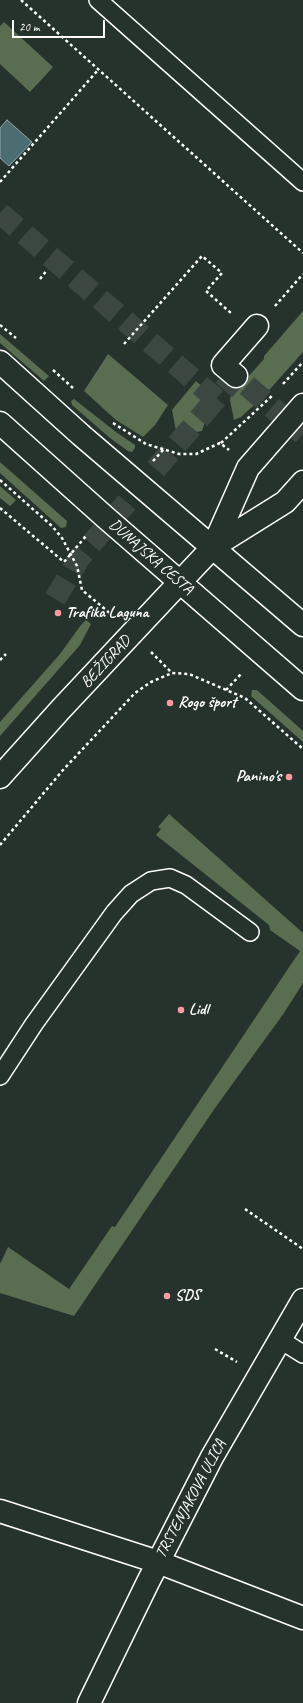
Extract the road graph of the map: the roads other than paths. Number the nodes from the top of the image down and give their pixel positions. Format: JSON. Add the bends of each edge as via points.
{"nodes":[{"id":1,"x":98,"y":0,"type":"edge"},
{"id":2,"x":303,"y":182,"type":"edge"},
{"id":3,"x":255,"y":329,"type":"road end"},
{"id":4,"x":0,"y":362,"type":"edge"},
{"id":5,"x":236,"y":376,"type":"dead end"},
{"id":6,"x":303,"y":405,"type":"edge"},
{"id":7,"x":0,"y":423,"type":"edge"},
{"id":8,"x":303,"y":482,"type":"edge"},
{"id":9,"x":213,"y":547,"type":"junction"},
{"id":10,"x":181,"y":582,"type":"junction"},
{"id":11,"x":303,"y":625,"type":"edge"},
{"id":12,"x":303,"y":689,"type":"edge"},
{"id":13,"x":0,"y":777,"type":"edge"},
{"id":14,"x":250,"y":932,"type":"dead end"},
{"id":15,"x":0,"y":1076,"type":"edge"},
{"id":16,"x":303,"y":1300,"type":"edge"},
{"id":17,"x":279,"y":1339,"type":"junction"},
{"id":18,"x":303,"y":1354,"type":"edge"},
{"id":19,"x":0,"y":1511,"type":"edge"},
{"id":20,"x":158,"y":1562,"type":"junction"},
{"id":21,"x":303,"y":1618,"type":"edge"},
{"id":22,"x":89,"y":1703,"type":"edge"}],
"edges":[{"from":1,"to":2,"type":"lane"},
{"from":3,"to":5,"type":"street","via":[[223,365]]},
{"from":4,"to":9,"type":"street"},
{"from":6,"to":9,"type":"street","via":[[248,468]]},
{"from":7,"to":10,"type":"street","name":"DUNAJSKA CESTA"},
{"from":8,"to":9,"type":"street","via":[[285,502]]},
{"from":9,"to":10,"type":"street","name":"BEŽIGRAD"},
{"from":9,"to":11,"type":"street"},
{"from":10,"to":12,"type":"street","name":"DUNAJSKA CESTA"},
{"from":10,"to":13,"type":"street","name":"BEŽIGRAD"},
{"from":14,"to":15,"type":"lane","via":[[186,885],[170,878],[151,881],[131,894],[114,913]]},
{"from":16,"to":17,"type":"street","name":"TRSTENJAKOVA ULICA"},
{"from":17,"to":18,"type":"lane"},
{"from":17,"to":20,"type":"street","name":"TRSTENJAKOVA ULICA","via":[[212,1457]]},
{"from":19,"to":20,"type":"street"},
{"from":20,"to":21,"type":"street"},
{"from":20,"to":22,"type":"street","name":"TRSTENJAKOVA ULICA"}]}
